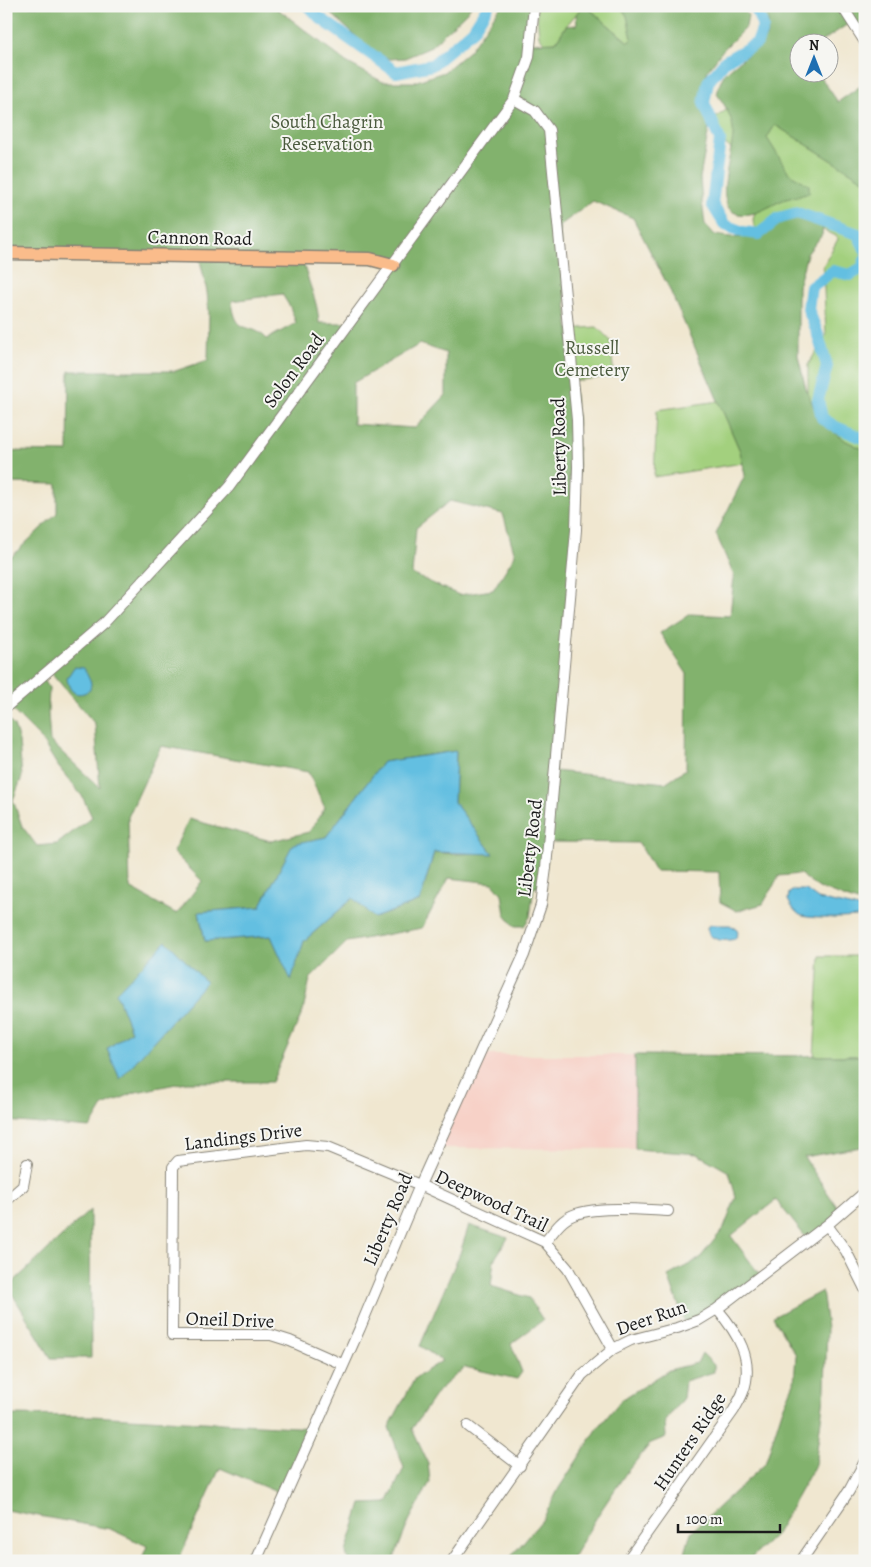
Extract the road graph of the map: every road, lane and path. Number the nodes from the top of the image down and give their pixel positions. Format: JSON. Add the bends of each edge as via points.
{"nodes":[{"id":1,"x":534,"y":6,"type":"edge"},
{"id":2,"x":842,"y":6,"type":"edge"},
{"id":3,"x":865,"y":42,"type":"edge"},
{"id":4,"x":514,"y":99,"type":"junction"},
{"id":5,"x":6,"y":252,"type":"edge"},
{"id":6,"x":393,"y":265,"type":"junction"},
{"id":7,"x":6,"y":707,"type":"edge"},
{"id":8,"x":27,"y":1164,"type":"dead end"},
{"id":9,"x":420,"y":1186,"type":"junction"},
{"id":10,"x":865,"y":1192,"type":"edge"},
{"id":11,"x":6,"y":1201,"type":"edge"},
{"id":12,"x":668,"y":1211,"type":"dead end"},
{"id":13,"x":827,"y":1225,"type":"junction"},
{"id":14,"x":545,"y":1242,"type":"junction"},
{"id":15,"x":865,"y":1289,"type":"edge"},
{"id":16,"x":717,"y":1309,"type":"junction"},
{"id":17,"x":172,"y":1335,"type":"joint"},
{"id":18,"x":613,"y":1349,"type":"junction"},
{"id":19,"x":342,"y":1364,"type":"junction"},
{"id":20,"x":468,"y":1426,"type":"dead end"},
{"id":21,"x":865,"y":1461,"type":"edge"},
{"id":22,"x":520,"y":1466,"type":"junction"},
{"id":23,"x":256,"y":1561,"type":"edge"},
{"id":24,"x":452,"y":1561,"type":"edge"},
{"id":25,"x":627,"y":1561,"type":"edge"},
{"id":26,"x":801,"y":1561,"type":"edge"}],
"edges":[{"from":1,"to":4,"type":"street","name":"Solon Road","via":[[529,57]]},
{"from":2,"to":3,"type":"street"},
{"from":4,"to":6,"type":"street","name":"Solon Road"},
{"from":4,"to":9,"type":"street","name":"Liberty Road","via":[[535,111],[549,130],[577,420],[576,530],[540,905],[524,955]]},
{"from":5,"to":6,"type":"main road","name":"Cannon Road","via":[[370,258]]},
{"from":6,"to":7,"type":"street","name":"Solon Road","via":[[229,487],[102,624]]},
{"from":8,"to":11,"type":"street","via":[[23,1186]]},
{"from":9,"to":14,"type":"street","name":"Deepwood Trail"},
{"from":9,"to":17,"type":"street","name":"Landings Drive","via":[[318,1145],[178,1161],[173,1167]]},
{"from":9,"to":19,"type":"street","name":"Liberty Road"},
{"from":10,"to":13,"type":"street","name":"Deer Run"},
{"from":12,"to":14,"type":"street","via":[[591,1210],[578,1213],[566,1218]]},
{"from":13,"to":15,"type":"street","via":[[846,1251]]},
{"from":13,"to":16,"type":"street","name":"Deer Run"},
{"from":14,"to":18,"type":"street","name":"Deepwood Trail","via":[[568,1269]]},
{"from":16,"to":18,"type":"street","name":"Deer Run","via":[[699,1320],[648,1334]]},
{"from":16,"to":25,"type":"street","name":"Hunters Ridge","via":[[733,1327],[742,1345],[746,1375],[743,1391],[734,1410]]},
{"from":17,"to":19,"type":"street","name":"Oneil Drive","via":[[271,1335]]},
{"from":18,"to":22,"type":"street","name":"Deer Run","via":[[582,1376]]},
{"from":19,"to":23,"type":"street","name":"Liberty Road"},
{"from":20,"to":22,"type":"street"},
{"from":21,"to":26,"type":"street","via":[[849,1491]]},
{"from":22,"to":24,"type":"street","name":"Deer Run"}]}
